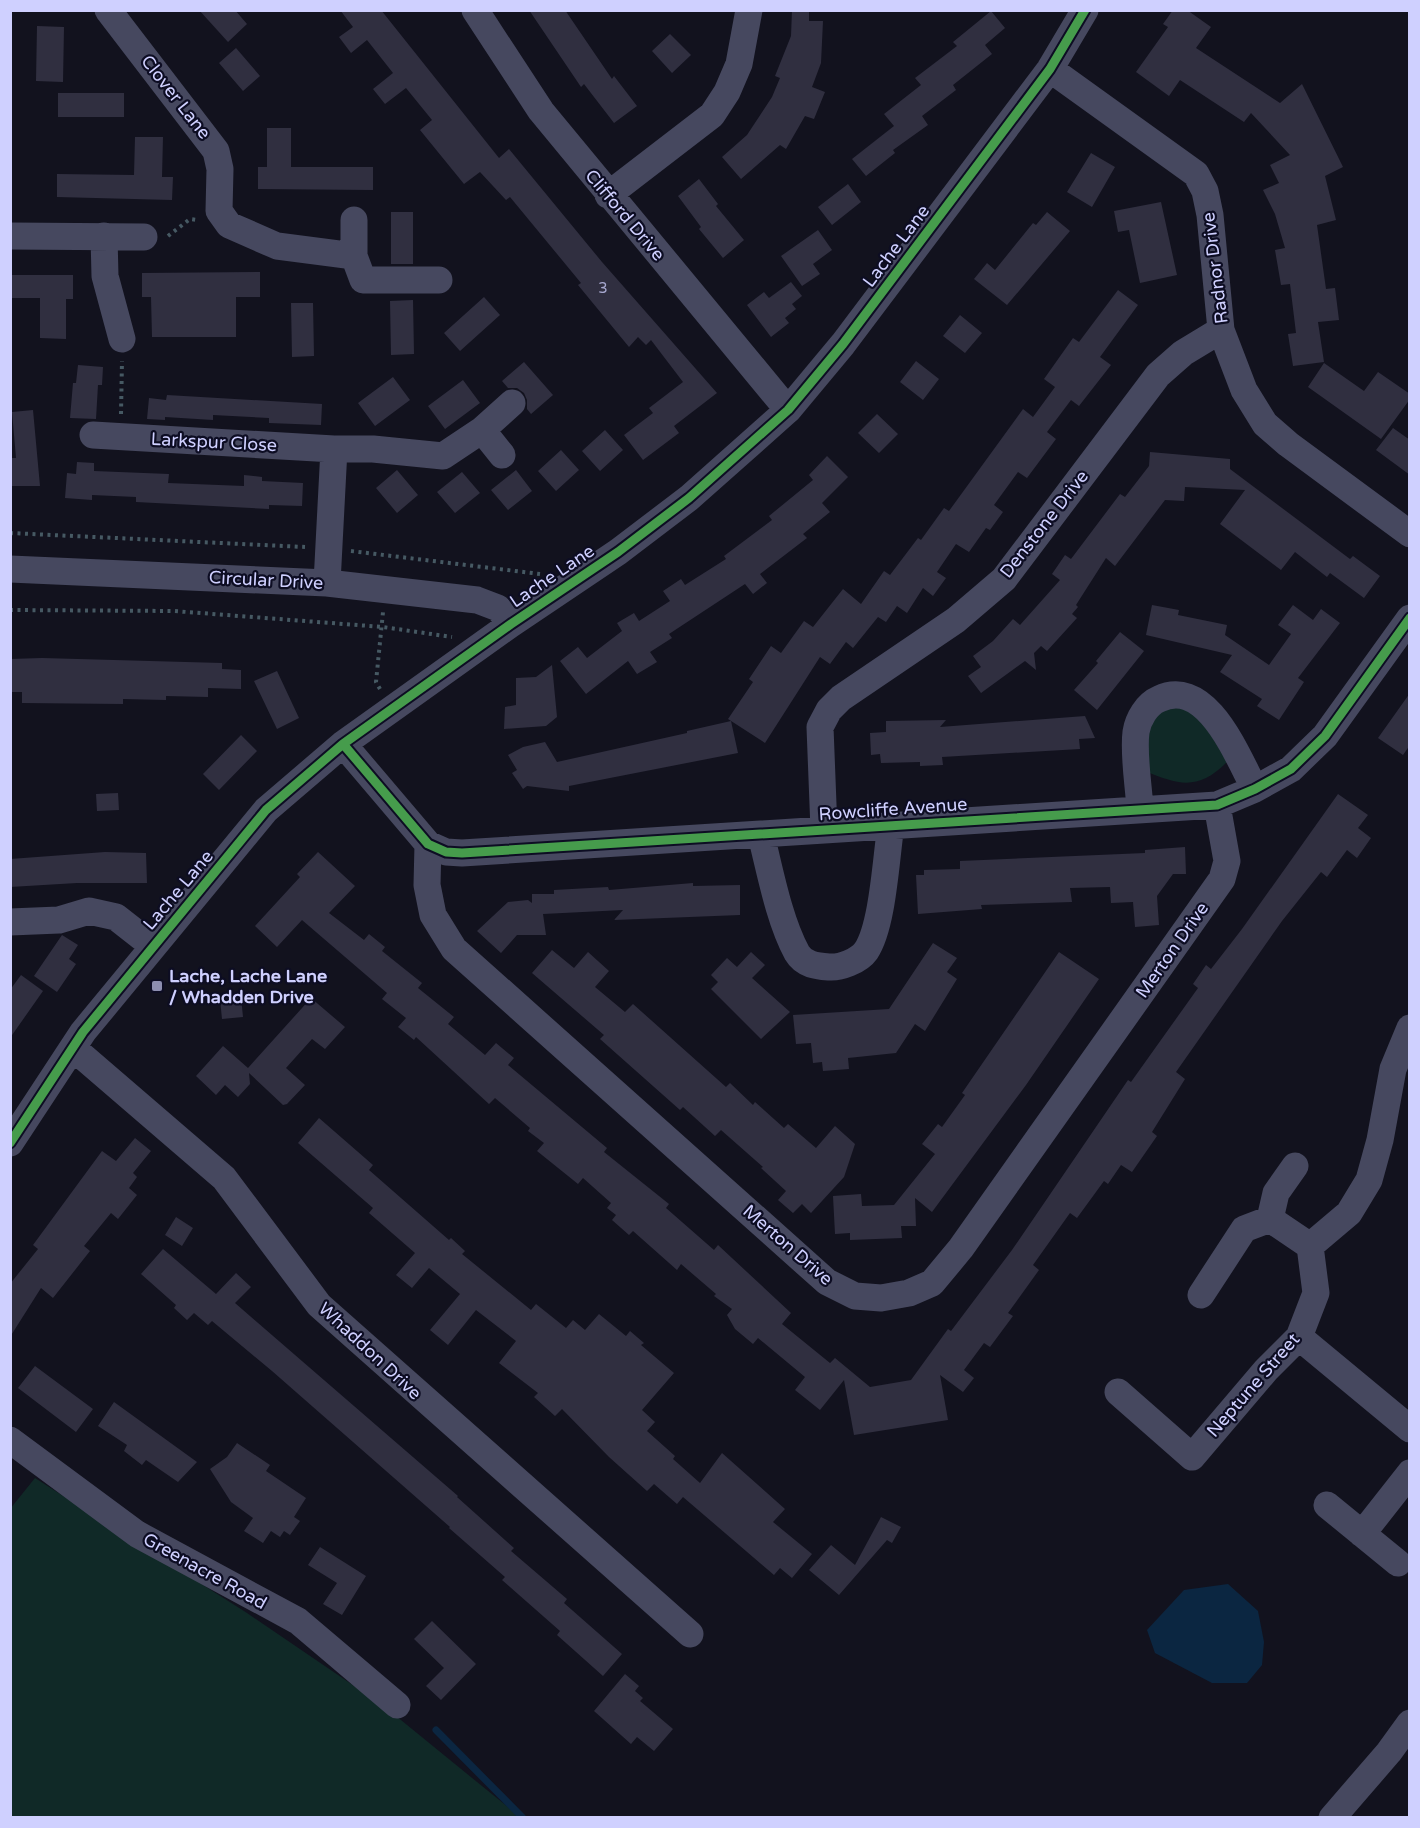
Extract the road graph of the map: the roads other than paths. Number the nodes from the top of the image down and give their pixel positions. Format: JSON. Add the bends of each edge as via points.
{"nodes":[{"id":1,"x":108,"y":10,"type":"edge"},
{"id":2,"x":475,"y":10,"type":"edge"},
{"id":3,"x":749,"y":10,"type":"edge"},
{"id":4,"x":1085,"y":10,"type":"edge"},
{"id":5,"x":1050,"y":69,"type":"junction"},
{"id":6,"x":608,"y":195,"type":"junction"},
{"id":7,"x":354,"y":220,"type":"dead end"},
{"id":8,"x":10,"y":236,"type":"edge"},
{"id":9,"x":104,"y":236,"type":"junction"},
{"id":10,"x":144,"y":237,"type":"road end"},
{"id":11,"x":354,"y":256,"type":"junction"},
{"id":12,"x":439,"y":279,"type":"dead end"},
{"id":13,"x":1221,"y":330,"type":"junction"},
{"id":14,"x":122,"y":339,"type":"road end"},
{"id":15,"x":512,"y":403,"type":"dead end"},
{"id":16,"x":788,"y":410,"type":"junction"},
{"id":17,"x":482,"y":430,"type":"junction"},
{"id":18,"x":93,"y":435,"type":"dead end"},
{"id":19,"x":334,"y":449,"type":"junction"},
{"id":20,"x":502,"y":454,"type":"dead end"},
{"id":21,"x":1410,"y":534,"type":"edge"},
{"id":22,"x":10,"y":569,"type":"edge"},
{"id":23,"x":327,"y":583,"type":"junction"},
{"id":24,"x":1410,"y":618,"type":"edge"},
{"id":25,"x":511,"y":624,"type":"junction"},
{"id":26,"x":344,"y":744,"type":"junction"},
{"id":27,"x":1255,"y":789,"type":"junction"},
{"id":28,"x":1217,"y":805,"type":"junction"},
{"id":29,"x":1140,"y":810,"type":"junction"},
{"id":30,"x":891,"y":825,"type":"junction"},
{"id":31,"x":824,"y":830,"type":"junction"},
{"id":32,"x":760,"y":835,"type":"junction"},
{"id":33,"x":428,"y":844,"type":"junction"},
{"id":34,"x":10,"y":922,"type":"edge"},
{"id":35,"x":153,"y":946,"type":"junction"},
{"id":36,"x":1410,"y":1028,"type":"edge"},
{"id":37,"x":73,"y":1048,"type":"junction"},
{"id":38,"x":10,"y":1143,"type":"edge"},
{"id":39,"x":1295,"y":1166,"type":"dead end"},
{"id":40,"x":1270,"y":1220,"type":"junction"},
{"id":41,"x":1310,"y":1246,"type":"junction"},
{"id":42,"x":1201,"y":1295,"type":"dead end"},
{"id":43,"x":1299,"y":1337,"type":"junction"},
{"id":44,"x":1118,"y":1392,"type":"dead end"},
{"id":45,"x":1410,"y":1430,"type":"edge"},
{"id":46,"x":10,"y":1440,"type":"edge"},
{"id":47,"x":1410,"y":1473,"type":"edge"},
{"id":48,"x":1328,"y":1505,"type":"dead end"},
{"id":49,"x":1362,"y":1534,"type":"junction"},
{"id":50,"x":1398,"y":1563,"type":"dead end"},
{"id":51,"x":690,"y":1634,"type":"dead end"},
{"id":52,"x":396,"y":1705,"type":"dead end"},
{"id":53,"x":1410,"y":1724,"type":"edge"},
{"id":54,"x":1332,"y":1818,"type":"edge"}],
"edges":[{"from":1,"to":11,"type":"street","name":"Clover Lane","via":[[216,151],[220,168],[219,211],[229,225],[277,246]]},
{"from":2,"to":6,"type":"street","name":"Clifford Drive","via":[[541,111]]},
{"from":3,"to":6,"type":"street","via":[[739,64],[712,116]]},
{"from":4,"to":5,"type":"street","name":"Lache Lane"},
{"from":5,"to":13,"type":"street","name":"Radnor Drive","via":[[1196,174],[1209,216]]},
{"from":5,"to":16,"type":"street","name":"Lache Lane","via":[[843,344]]},
{"from":6,"to":16,"type":"street","name":"Clifford Drive"},
{"from":7,"to":11,"type":"street"},
{"from":8,"to":9,"type":"street"},
{"from":9,"to":10,"type":"street"},
{"from":9,"to":14,"type":"street","via":[[105,276]]},
{"from":11,"to":12,"type":"street","via":[[363,280]]},
{"from":13,"to":21,"type":"street","name":"Radnor Drive","via":[[1244,390],[1265,424]]},
{"from":13,"to":31,"type":"street","name":"Denstone Drive","via":[[1183,353],[1158,375],[1004,579],[956,620],[829,710],[820,727]]},
{"from":15,"to":17,"type":"street","name":"Larkspur Close"},
{"from":16,"to":25,"type":"street","name":"Lache Lane","via":[[689,498]]},
{"from":17,"to":19,"type":"street","name":"Larkspur Close","via":[[443,456]]},
{"from":17,"to":20,"type":"street"},
{"from":18,"to":19,"type":"street","name":"Larkspur Close"},
{"from":19,"to":23,"type":"street"},
{"from":22,"to":23,"type":"street","name":"Circular Drive"},
{"from":23,"to":25,"type":"street","name":"Circular Drive","via":[[477,600],[498,608]]},
{"from":24,"to":27,"type":"street","name":"Rowcliffe Avenue","via":[[1325,736],[1291,769]]},
{"from":25,"to":26,"type":"street","name":"Lache Lane"},
{"from":26,"to":33,"type":"street"},
{"from":26,"to":35,"type":"street","name":"Lache Lane","via":[[266,810]]},
{"from":27,"to":28,"type":"street","name":"Rowcliffe Avenue"},
{"from":27,"to":29,"type":"street","via":[[1218,724],[1198,700],[1185,694],[1171,695],[1149,705],[1136,732]]},
{"from":28,"to":29,"type":"street","name":"Rowcliffe Avenue"},
{"from":28,"to":33,"type":"street","name":"Merton Drive","via":[[1227,861],[1222,879],[961,1248],[932,1283],[909,1293],[880,1298],[855,1296],[827,1282],[454,949],[433,915],[427,885]]},
{"from":29,"to":30,"type":"street","name":"Rowcliffe Avenue"},
{"from":30,"to":31,"type":"street","name":"Rowcliffe Avenue"},
{"from":30,"to":32,"type":"street","name":"Rowcliffe Avenue","via":[[876,928],[865,952],[834,967],[811,965],[798,955]]},
{"from":31,"to":32,"type":"street","name":"Rowcliffe Avenue"},
{"from":32,"to":33,"type":"street","name":"Rowcliffe Avenue","via":[[462,853],[446,852]]},
{"from":34,"to":35,"type":"street","via":[[59,920],[89,911],[116,917]]},
{"from":35,"to":37,"type":"street","name":"Lache Lane"},
{"from":36,"to":41,"type":"street","via":[[1393,1070],[1369,1180],[1349,1213]]},
{"from":37,"to":38,"type":"street","name":"Lache Lane"},
{"from":37,"to":51,"type":"street","name":"Whaddon Drive","via":[[224,1178],[319,1305]]},
{"from":39,"to":40,"type":"street","via":[[1276,1193]]},
{"from":40,"to":41,"type":"street"},
{"from":40,"to":42,"type":"street","via":[[1244,1229]]},
{"from":41,"to":43,"type":"street","name":"Neptune Street","via":[[1316,1293]]},
{"from":43,"to":44,"type":"street","name":"Neptune Street","via":[[1192,1457]]},
{"from":43,"to":45,"type":"street"},
{"from":46,"to":52,"type":"street","name":"Greenacre Road","via":[[137,1534],[298,1621]]},
{"from":47,"to":49,"type":"street"},
{"from":48,"to":49,"type":"street"},
{"from":49,"to":50,"type":"street"},
{"from":53,"to":54,"type":"street"}]}
